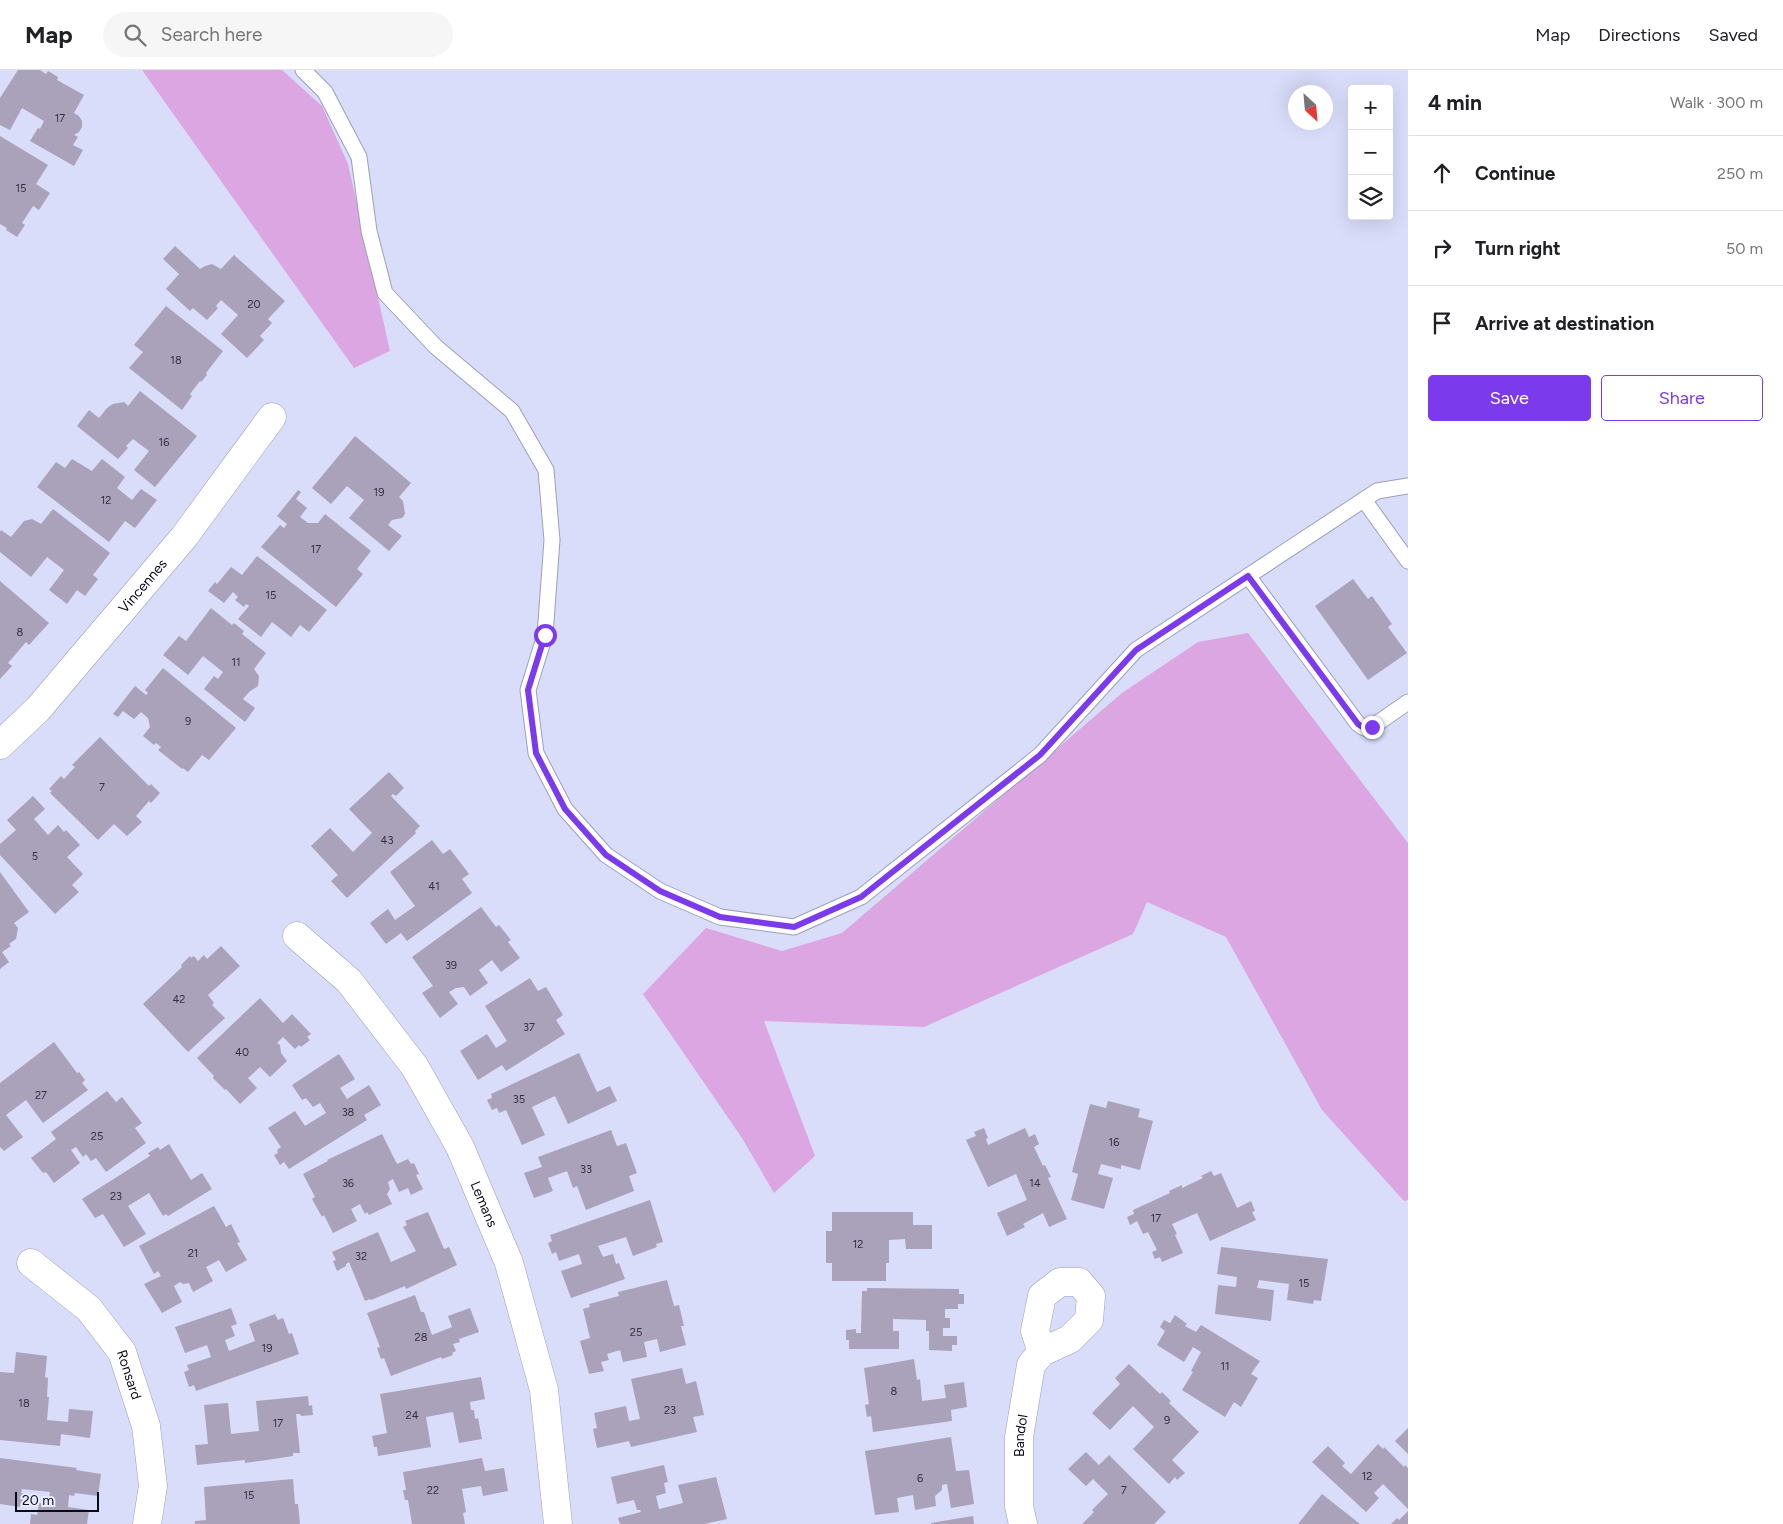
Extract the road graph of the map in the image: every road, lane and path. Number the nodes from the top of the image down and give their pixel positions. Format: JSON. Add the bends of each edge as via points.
{"nodes":[{"id":1,"x":303,"y":70,"type":"edge"},
{"id":2,"x":272,"y":417,"type":"dead end"},
{"id":3,"x":1408,"y":486,"type":"edge"},
{"id":4,"x":1364,"y":500,"type":"junction"},
{"id":5,"x":1408,"y":561,"type":"edge"},
{"id":6,"x":1248,"y":576,"type":"junction"},
{"id":7,"x":1408,"y":702,"type":"edge"},
{"id":8,"x":0,"y":745,"type":"edge"},
{"id":9,"x":297,"y":936,"type":"dead end"},
{"id":10,"x":31,"y":1263,"type":"dead end"},
{"id":11,"x":1042,"y":1352,"type":"dead end"},
{"id":12,"x":147,"y":1524,"type":"edge"},
{"id":13,"x":558,"y":1524,"type":"edge"},
{"id":14,"x":1023,"y":1524,"type":"edge"}],
"edges":[{"from":1,"to":6,"type":"lane","via":[[325,92],[360,157],[369,231],[385,293],[436,347],[512,411],[546,470],[552,540],[545,635],[528,690],[536,753],[565,809],[606,855],[660,891],[720,917],[794,927],[861,897],[1040,755],[1136,650]]},
{"from":2,"to":8,"type":"street","name":"Vincennes","via":[[184,537],[38,709]]},
{"from":3,"to":4,"type":"lane","via":[[1377,491]]},
{"from":4,"to":5,"type":"lane"},
{"from":4,"to":6,"type":"lane"},
{"from":6,"to":7,"type":"lane","via":[[1358,724],[1364,728],[1372,727]]},
{"from":9,"to":13,"type":"street","name":"Lemans","via":[[350,981],[415,1067],[460,1148],[509,1264],[544,1390]]},
{"from":10,"to":12,"type":"street","name":"Ronsard","via":[[89,1309],[122,1352],[146,1426],[153,1486]]},
{"from":11,"to":14,"type":"street","name":"Bandol","via":[[1031,1365],[1019,1437],[1019,1506]]}]}
